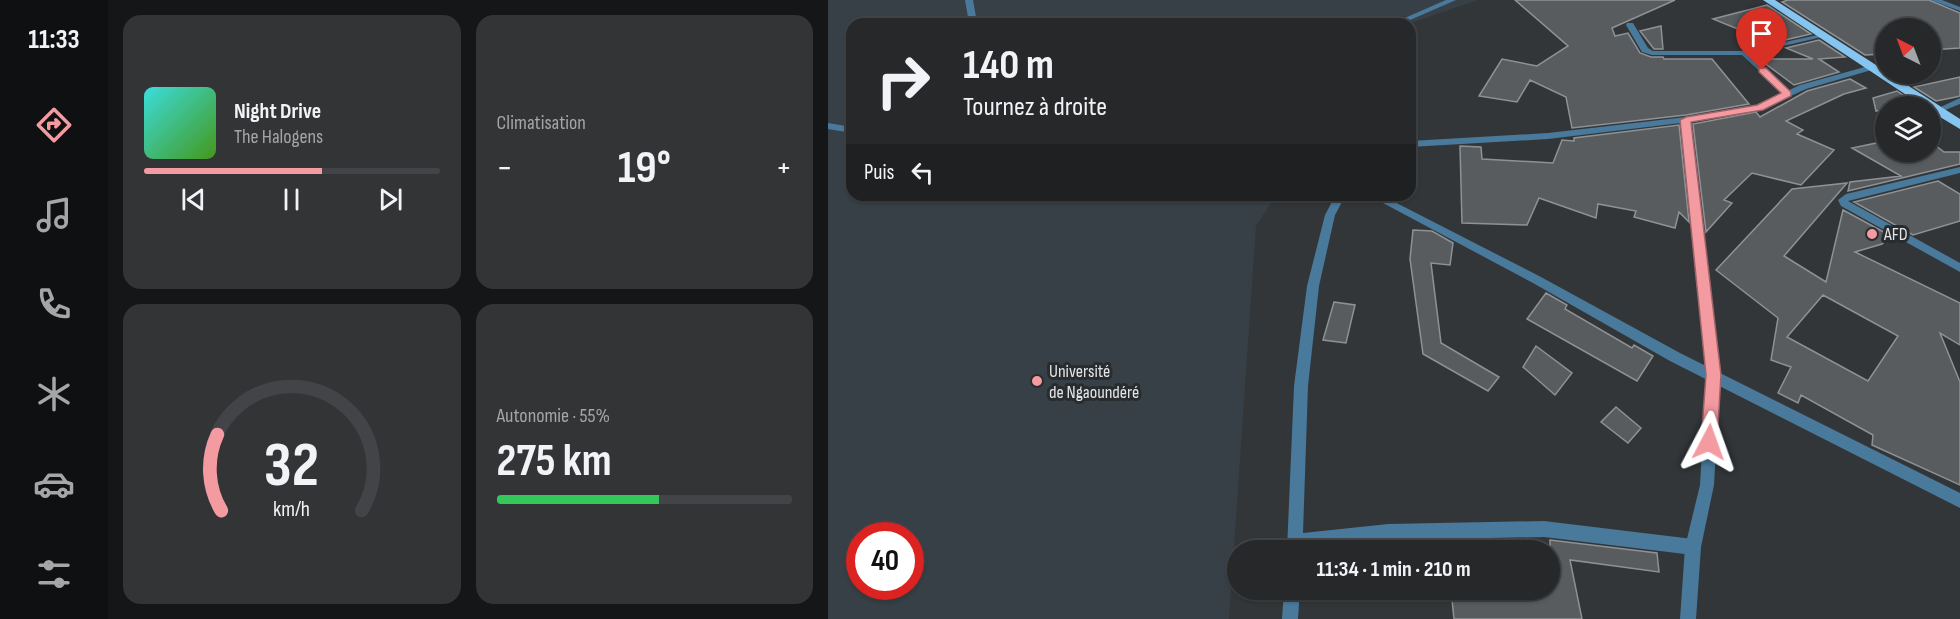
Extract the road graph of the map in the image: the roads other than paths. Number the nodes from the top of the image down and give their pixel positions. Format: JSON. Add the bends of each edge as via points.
{"nodes":[{"id":1,"x":969,"y":0,"type":"edge"},
{"id":2,"x":1452,"y":0,"type":"edge"},
{"id":3,"x":1768,"y":0,"type":"edge"},
{"id":4,"x":1935,"y":0,"type":"edge"},
{"id":5,"x":1960,"y":9,"type":"edge"},
{"id":6,"x":974,"y":18,"type":"edge"},
{"id":7,"x":1409,"y":18,"type":"edge"},
{"id":8,"x":1630,"y":25,"type":"dead end"},
{"id":9,"x":1822,"y":36,"type":"junction"},
{"id":10,"x":1744,"y":53,"type":"junction"},
{"id":11,"x":1872,"y":67,"type":"junction"},
{"id":12,"x":1788,"y":94,"type":"junction"},
{"id":13,"x":1917,"y":96,"type":"edge"},
{"id":14,"x":1960,"y":101,"type":"edge"},
{"id":15,"x":1941,"y":109,"type":"edge"},
{"id":16,"x":1941,"y":112,"type":"edge"},
{"id":17,"x":1686,"y":120,"type":"junction"},
{"id":18,"x":1960,"y":125,"type":"edge"},
{"id":19,"x":828,"y":126,"type":"edge"},
{"id":20,"x":846,"y":129,"type":"edge"},
{"id":21,"x":1416,"y":144,"type":"edge"},
{"id":22,"x":1960,"y":170,"type":"edge"},
{"id":23,"x":1337,"y":201,"type":"edge"},
{"id":24,"x":1384,"y":201,"type":"edge"},
{"id":25,"x":1960,"y":268,"type":"edge"},
{"id":26,"x":1713,"y":375,"type":"junction"},
{"id":27,"x":1960,"y":501,"type":"edge"},
{"id":28,"x":1295,"y":540,"type":"edge"},
{"id":29,"x":1335,"y":540,"type":"edge"},
{"id":30,"x":1693,"y":547,"type":"junction"},
{"id":31,"x":1291,"y":600,"type":"edge"},
{"id":32,"x":1290,"y":619,"type":"edge"},
{"id":33,"x":1688,"y":619,"type":"edge"}],
"edges":[{"from":1,"to":6,"type":"street"},
{"from":2,"to":7,"type":"street"},
{"from":3,"to":9,"type":"highway"},
{"from":4,"to":5,"type":"street"},
{"from":8,"to":10,"type":"street","via":[[1645,50],[1652,53]]},
{"from":9,"to":10,"type":"street"},
{"from":9,"to":11,"type":"highway"},
{"from":10,"to":12,"type":"street"},
{"from":11,"to":12,"type":"street"},
{"from":11,"to":13,"type":"highway"},
{"from":12,"to":17,"type":"street","via":[[1759,107]]},
{"from":14,"to":15,"type":"street"},
{"from":16,"to":18,"type":"highway"},
{"from":17,"to":21,"type":"street","via":[[1545,138]]},
{"from":17,"to":26,"type":"street"},
{"from":19,"to":20,"type":"street"},
{"from":22,"to":25,"type":"street","via":[[1843,200]]},
{"from":23,"to":28,"type":"street","via":[[1330,215],[1313,286],[1301,386]]},
{"from":24,"to":26,"type":"street"},
{"from":26,"to":27,"type":"street"},
{"from":26,"to":30,"type":"street","via":[[1707,484]]},
{"from":29,"to":30,"type":"street","via":[[1388,532],[1544,529]]},
{"from":30,"to":33,"type":"street"},
{"from":31,"to":32,"type":"street"}]}
